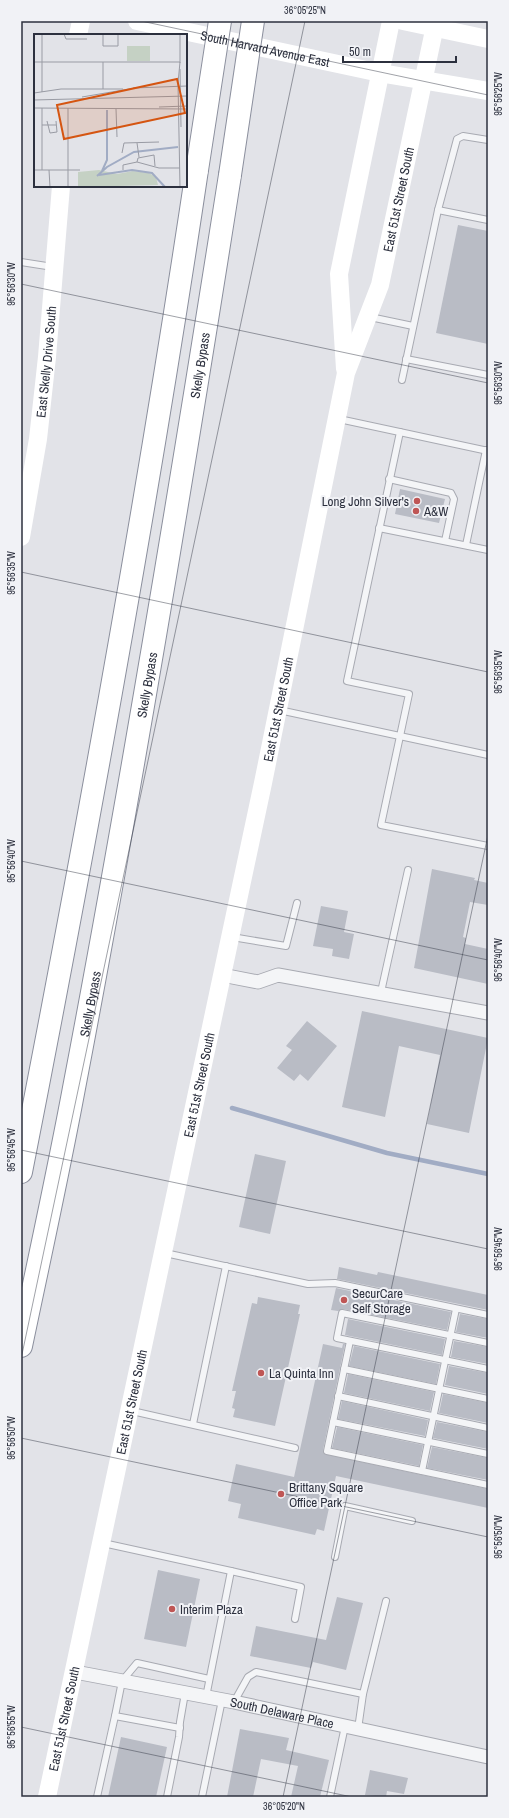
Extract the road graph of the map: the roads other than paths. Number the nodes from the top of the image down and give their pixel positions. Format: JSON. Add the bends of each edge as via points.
{"nodes":[{"id":1,"x":81,"y":21,"type":"edge"},
{"id":2,"x":137,"y":21,"type":"edge"},
{"id":3,"x":220,"y":21,"type":"edge"},
{"id":4,"x":253,"y":21,"type":"edge"},
{"id":5,"x":391,"y":21,"type":"edge"},
{"id":6,"x":403,"y":21,"type":"edge"},
{"id":7,"x":435,"y":24,"type":"edge"},
{"id":8,"x":78,"y":34,"type":"edge"},
{"id":9,"x":488,"y":39,"type":"edge"},
{"id":10,"x":380,"y":73,"type":"junction"},
{"id":11,"x":424,"y":80,"type":"junction"},
{"id":12,"x":488,"y":91,"type":"edge"},
{"id":13,"x":488,"y":140,"type":"edge"},
{"id":14,"x":61,"y":187,"type":"edge"},
{"id":15,"x":438,"y":210,"type":"junction"},
{"id":16,"x":488,"y":220,"type":"edge"},
{"id":17,"x":21,"y":262,"type":"edge"},
{"id":18,"x":53,"y":267,"type":"junction"},
{"id":19,"x":368,"y":316,"type":"junction"},
{"id":20,"x":413,"y":326,"type":"junction"},
{"id":21,"x":406,"y":359,"type":"junction"},
{"id":22,"x":346,"y":372,"type":"junction"},
{"id":23,"x":488,"y":375,"type":"edge"},
{"id":24,"x":402,"y":380,"type":"dead end"},
{"id":25,"x":336,"y":419,"type":"junction"},
{"id":26,"x":400,"y":432,"type":"junction"},
{"id":27,"x":487,"y":450,"type":"edge"},
{"id":28,"x":389,"y":480,"type":"junction"},
{"id":29,"x":379,"y":528,"type":"junction"},
{"id":30,"x":21,"y":537,"type":"edge"},
{"id":31,"x":445,"y":541,"type":"junction"},
{"id":32,"x":466,"y":545,"type":"junction"},
{"id":33,"x":488,"y":550,"type":"edge"},
{"id":34,"x":277,"y":710,"type":"junction"},
{"id":35,"x":400,"y":735,"type":"junction"},
{"id":36,"x":488,"y":755,"type":"edge"},
{"id":37,"x":488,"y":846,"type":"edge"},
{"id":38,"x":408,"y":870,"type":"dead end"},
{"id":39,"x":297,"y":903,"type":"dead end"},
{"id":40,"x":230,"y":936,"type":"junction"},
{"id":41,"x":222,"y":975,"type":"junction"},
{"id":42,"x":380,"y":992,"type":"junction"},
{"id":43,"x":488,"y":1012,"type":"edge"},
{"id":44,"x":21,"y":1172,"type":"edge"},
{"id":45,"x":163,"y":1252,"type":"junction"},
{"id":46,"x":226,"y":1266,"type":"junction"},
{"id":47,"x":456,"y":1308,"type":"junction"},
{"id":48,"x":488,"y":1315,"type":"edge"},
{"id":49,"x":451,"y":1335,"type":"junction"},
{"id":50,"x":350,"y":1341,"type":"junction"},
{"id":51,"x":488,"y":1343,"type":"edge"},
{"id":52,"x":21,"y":1346,"type":"edge"},
{"id":53,"x":445,"y":1360,"type":"junction"},
{"id":54,"x":344,"y":1369,"type":"junction"},
{"id":55,"x":488,"y":1369,"type":"edge"},
{"id":56,"x":439,"y":1388,"type":"junction"},
{"id":57,"x":338,"y":1396,"type":"junction"},
{"id":58,"x":488,"y":1399,"type":"edge"},
{"id":59,"x":130,"y":1411,"type":"junction"},
{"id":60,"x":433,"y":1416,"type":"junction"},
{"id":61,"x":333,"y":1422,"type":"junction"},
{"id":62,"x":193,"y":1424,"type":"junction"},
{"id":63,"x":488,"y":1428,"type":"edge"},
{"id":64,"x":428,"y":1442,"type":"junction"},
{"id":65,"x":296,"y":1448,"type":"dead end"},
{"id":66,"x":488,"y":1454,"type":"edge"},
{"id":67,"x":422,"y":1471,"type":"junction"},
{"id":68,"x":488,"y":1485,"type":"edge"},
{"id":69,"x":412,"y":1521,"type":"dead end"},
{"id":70,"x":102,"y":1543,"type":"junction"},
{"id":71,"x":335,"y":1557,"type":"dead end"},
{"id":72,"x":231,"y":1571,"type":"junction"},
{"id":73,"x":386,"y":1601,"type":"dead end"},
{"id":74,"x":295,"y":1619,"type":"dead end"},
{"id":75,"x":75,"y":1672,"type":"junction"},
{"id":76,"x":209,"y":1679,"type":"junction"},
{"id":77,"x":122,"y":1680,"type":"junction"},
{"id":78,"x":186,"y":1693,"type":"junction"},
{"id":79,"x":363,"y":1694,"type":"junction"},
{"id":80,"x":206,"y":1697,"type":"junction"},
{"id":81,"x":228,"y":1701,"type":"junction"},
{"id":82,"x":115,"y":1716,"type":"junction"},
{"id":83,"x":344,"y":1726,"type":"junction"},
{"id":84,"x":180,"y":1728,"type":"junction"},
{"id":85,"x":358,"y":1729,"type":"junction"},
{"id":86,"x":488,"y":1757,"type":"edge"},
{"id":87,"x":48,"y":1797,"type":"edge"},
{"id":88,"x":97,"y":1797,"type":"edge"},
{"id":89,"x":167,"y":1797,"type":"edge"},
{"id":90,"x":202,"y":1797,"type":"edge"},
{"id":91,"x":330,"y":1797,"type":"edge"}],
"edges":[{"from":1,"to":8,"type":"main road"},
{"from":2,"to":10,"type":"main road","name":"South Harvard Avenue East"},
{"from":3,"to":44,"type":"highway","bridge":true,"via":[[175,320],[100,760]]},
{"from":4,"to":52,"type":"highway","name":"Skelly Bypass","bridge":true,"via":[[188,442],[130,783],[74,1090]]},
{"from":5,"to":10,"type":"main road","name":"East 51st Street South"},
{"from":6,"to":7,"type":"main road"},
{"from":7,"to":9,"type":"main road"},
{"from":7,"to":11,"type":"main road","name":"East 51st Street South"},
{"from":10,"to":11,"type":"main road","name":"South Harvard Avenue East"},
{"from":10,"to":22,"type":"main road","name":"East 51st Street South","via":[[339,274]]},
{"from":11,"to":12,"type":"main road","name":"South Harvard Avenue East"},
{"from":11,"to":19,"type":"main road","name":"East 51st Street South","via":[[380,285]]},
{"from":13,"to":15,"type":"lane","via":[[463,136],[457,139]]},
{"from":14,"to":18,"type":"main road","name":"East Skelly Drive South"},
{"from":15,"to":16,"type":"lane"},
{"from":15,"to":20,"type":"lane"},
{"from":17,"to":18,"type":"lane"},
{"from":18,"to":30,"type":"main road","name":"East Skelly Drive South","via":[[47,357]]},
{"from":19,"to":20,"type":"lane"},
{"from":19,"to":22,"type":"main road","name":"East 51st Street South"},
{"from":20,"to":21,"type":"lane"},
{"from":21,"to":23,"type":"lane"},
{"from":21,"to":24,"type":"lane"},
{"from":22,"to":25,"type":"main road","name":"East 51st Street South"},
{"from":25,"to":26,"type":"lane"},
{"from":25,"to":34,"type":"main road","name":"East 51st Street South"},
{"from":26,"to":27,"type":"lane"},
{"from":26,"to":28,"type":"lane"},
{"from":27,"to":32,"type":"lane"},
{"from":28,"to":29,"type":"lane"},
{"from":28,"to":31,"type":"lane","via":[[451,493],[454,498]]},
{"from":29,"to":31,"type":"lane"},
{"from":29,"to":35,"type":"lane","via":[[347,681],[409,694]]},
{"from":31,"to":32,"type":"lane"},
{"from":32,"to":33,"type":"lane"},
{"from":34,"to":35,"type":"lane"},
{"from":34,"to":40,"type":"main road","name":"East 51st Street South"},
{"from":35,"to":36,"type":"lane"},
{"from":35,"to":37,"type":"lane","via":[[381,825]]},
{"from":38,"to":42,"type":"lane"},
{"from":39,"to":40,"type":"lane","via":[[286,946]]},
{"from":40,"to":41,"type":"main road","name":"East 51st Street South"},
{"from":41,"to":42,"type":"street","via":[[258,982],[278,975]]},
{"from":41,"to":45,"type":"main road","name":"East 51st Street South"},
{"from":42,"to":43,"type":"street"},
{"from":45,"to":46,"type":"lane"},
{"from":45,"to":59,"type":"main road","name":"East 51st Street South"},
{"from":46,"to":47,"type":"lane","via":[[308,1284],[335,1283]]},
{"from":46,"to":62,"type":"lane"},
{"from":47,"to":48,"type":"lane"},
{"from":47,"to":49,"type":"lane"},
{"from":49,"to":50,"type":"lane","via":[[342,1313],[337,1338]]},
{"from":49,"to":51,"type":"lane"},
{"from":49,"to":53,"type":"lane"},
{"from":50,"to":53,"type":"lane"},
{"from":50,"to":54,"type":"lane"},
{"from":53,"to":55,"type":"lane"},
{"from":53,"to":56,"type":"lane"},
{"from":54,"to":56,"type":"lane"},
{"from":54,"to":57,"type":"lane"},
{"from":56,"to":58,"type":"lane"},
{"from":56,"to":60,"type":"lane"},
{"from":57,"to":60,"type":"lane"},
{"from":57,"to":61,"type":"lane"},
{"from":59,"to":62,"type":"lane"},
{"from":59,"to":70,"type":"main road","name":"East 51st Street South"},
{"from":60,"to":63,"type":"lane"},
{"from":60,"to":64,"type":"lane"},
{"from":61,"to":64,"type":"lane"},
{"from":61,"to":67,"type":"lane","via":[[327,1451]]},
{"from":62,"to":65,"type":"lane"},
{"from":64,"to":66,"type":"lane"},
{"from":64,"to":67,"type":"lane"},
{"from":67,"to":68,"type":"lane"},
{"from":69,"to":71,"type":"lane","via":[[345,1506]]},
{"from":70,"to":72,"type":"lane"},
{"from":70,"to":75,"type":"main road","name":"East 51st Street South"},
{"from":72,"to":74,"type":"lane","via":[[301,1587]]},
{"from":72,"to":76,"type":"lane"},
{"from":73,"to":79,"type":"lane"},
{"from":75,"to":77,"type":"street","name":"South Delaware Place"},
{"from":75,"to":87,"type":"main road","name":"East 51st Street South"},
{"from":76,"to":77,"type":"lane","via":[[137,1663]]},
{"from":76,"to":80,"type":"lane"},
{"from":77,"to":78,"type":"street","name":"South Delaware Place"},
{"from":77,"to":82,"type":"lane"},
{"from":78,"to":80,"type":"street","name":"South Delaware Place"},
{"from":78,"to":84,"type":"lane"},
{"from":79,"to":81,"type":"lane","via":[[256,1672],[248,1677]]},
{"from":79,"to":85,"type":"lane"},
{"from":80,"to":81,"type":"street","name":"South Delaware Place"},
{"from":81,"to":83,"type":"street","name":"South Delaware Place"},
{"from":81,"to":90,"type":"lane"},
{"from":82,"to":84,"type":"lane"},
{"from":82,"to":88,"type":"lane"},
{"from":83,"to":85,"type":"street","name":"South Delaware Place"},
{"from":83,"to":91,"type":"lane"},
{"from":84,"to":89,"type":"lane"},
{"from":85,"to":86,"type":"street","name":"South Delaware Place"}]}
